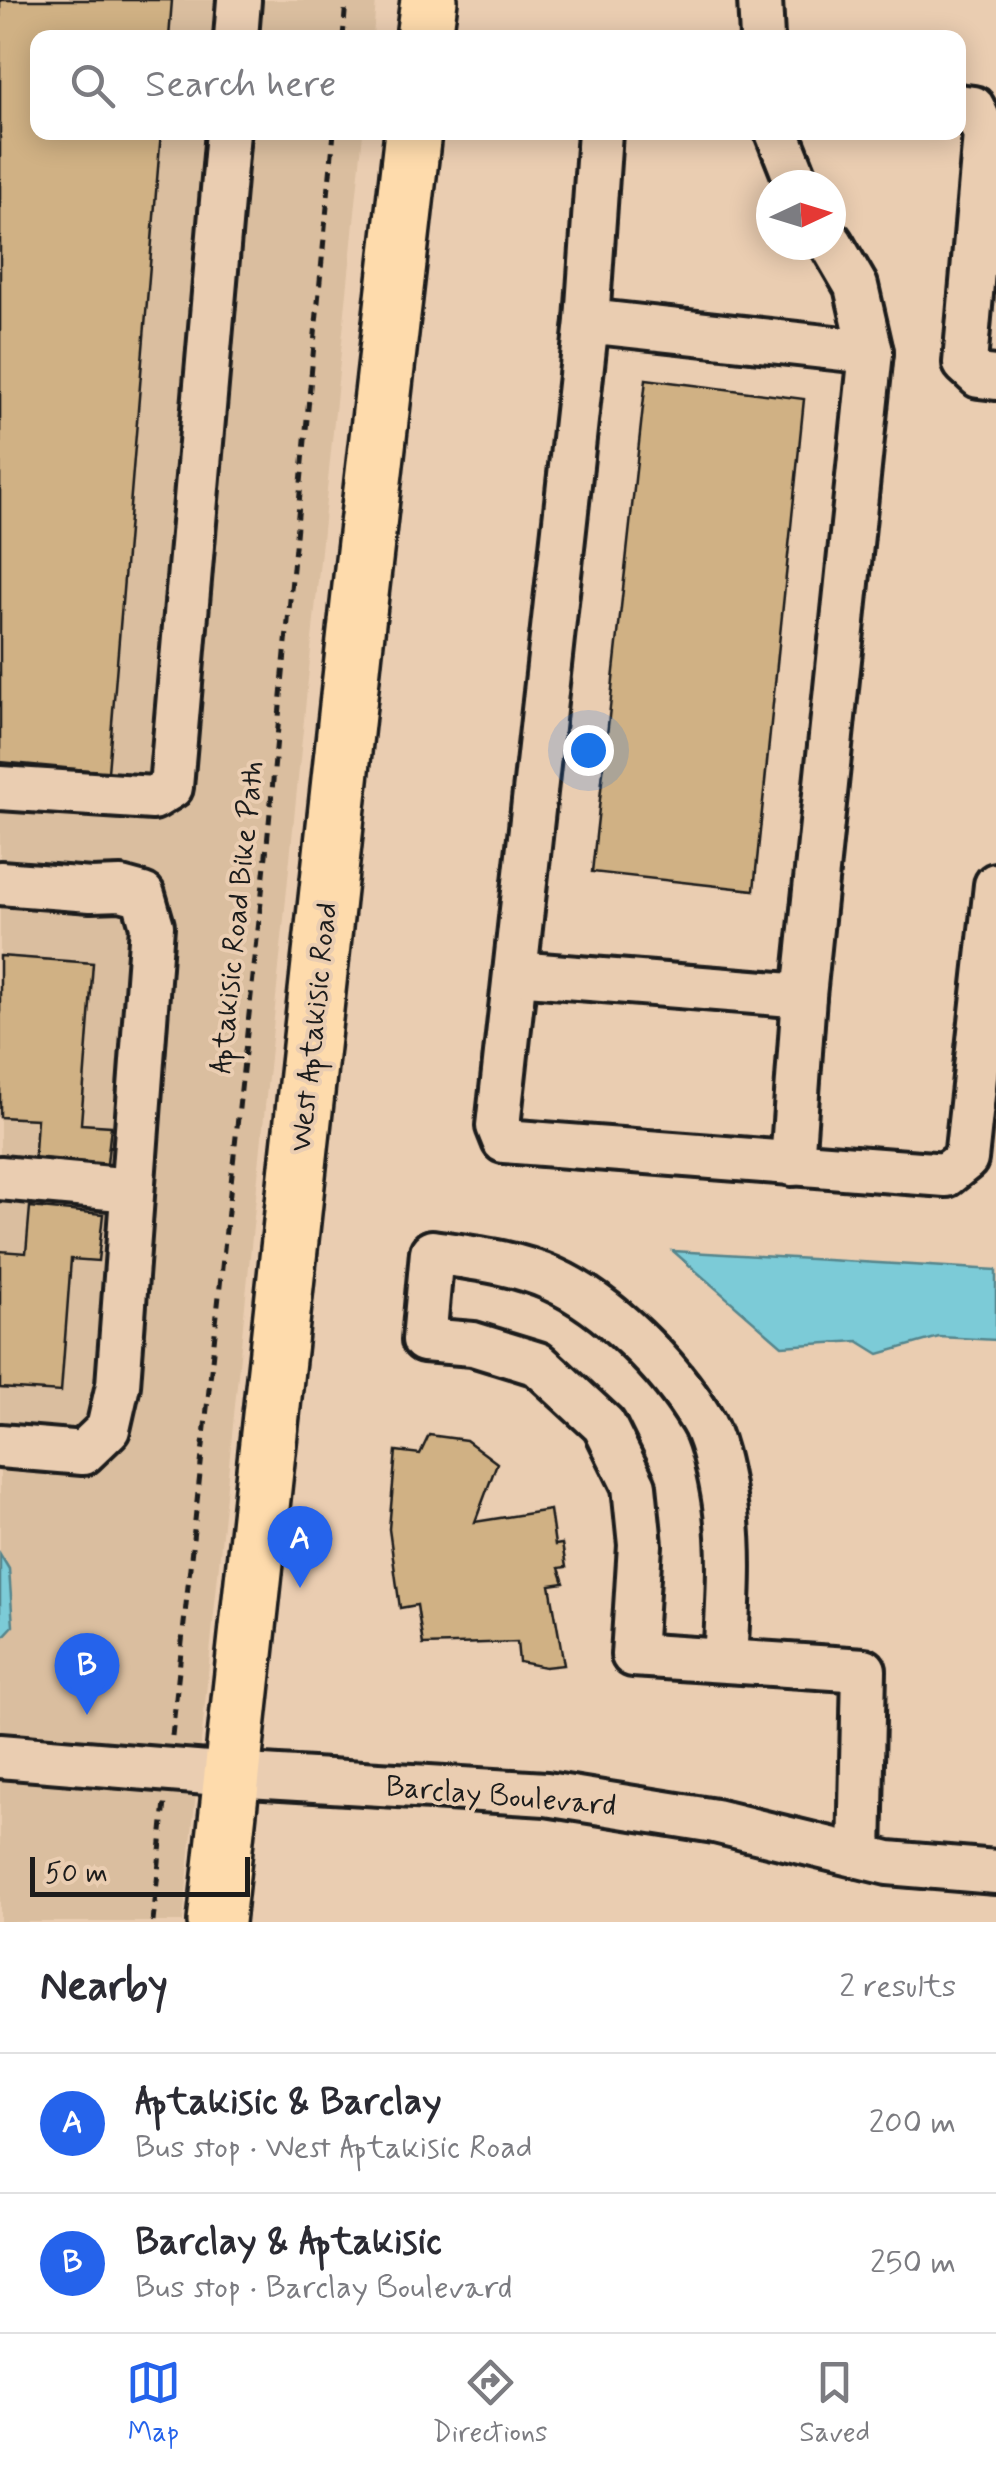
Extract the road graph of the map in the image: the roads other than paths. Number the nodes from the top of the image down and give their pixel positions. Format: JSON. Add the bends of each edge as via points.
{"nodes":[{"id":1,"x":239,"y":0,"type":"edge"},
{"id":2,"x":428,"y":0,"type":"edge"},
{"id":3,"x":760,"y":0,"type":"edge"},
{"id":4,"x":237,"y":30,"type":"edge"},
{"id":5,"x":425,"y":30,"type":"edge"},
{"id":6,"x":762,"y":30,"type":"edge"},
{"id":7,"x":966,"y":107,"type":"edge"},
{"id":8,"x":227,"y":140,"type":"edge"},
{"id":9,"x":412,"y":140,"type":"edge"},
{"id":10,"x":599,"y":140,"type":"edge"},
{"id":11,"x":780,"y":140,"type":"edge"},
{"id":12,"x":792,"y":170,"type":"edge"},
{"id":13,"x":841,"y":260,"type":"edge"},
{"id":14,"x":587,"y":321,"type":"junction"},
{"id":15,"x":870,"y":352,"type":"junction"},
{"id":16,"x":996,"y":378,"type":"edge"},
{"id":17,"x":0,"y":788,"type":"edge"},
{"id":18,"x":0,"y":884,"type":"edge"},
{"id":19,"x":996,"y":885,"type":"edge"},
{"id":20,"x":514,"y":972,"type":"junction"},
{"id":21,"x":804,"y":996,"type":"junction"},
{"id":22,"x":792,"y":1164,"type":"junction"},
{"id":23,"x":0,"y":1178,"type":"edge"},
{"id":24,"x":132,"y":1190,"type":"junction"},
{"id":25,"x":0,"y":1446,"type":"edge"},
{"id":26,"x":725,"y":1661,"type":"junction"},
{"id":27,"x":0,"y":1756,"type":"edge"},
{"id":28,"x":232,"y":1775,"type":"junction"},
{"id":29,"x":860,"y":1856,"type":"junction"},
{"id":30,"x":996,"y":1872,"type":"edge"},
{"id":31,"x":216,"y":1922,"type":"edge"}],
"edges":[{"from":1,"to":4,"type":"street"},
{"from":2,"to":5,"type":"main road"},
{"from":3,"to":6,"type":"street"},
{"from":7,"to":16,"type":"street","via":[[973,108],[985,134],[965,363],[979,376]]},
{"from":8,"to":17,"type":"street","via":[[172,786],[153,798]]},
{"from":9,"to":28,"type":"main road","name":"West Aptakisic Road"},
{"from":10,"to":14,"type":"street"},
{"from":11,"to":12,"type":"street"},
{"from":13,"to":15,"type":"street","via":[[856,286]]},
{"from":14,"to":15,"type":"street"},
{"from":14,"to":20,"type":"street"},
{"from":15,"to":21,"type":"street"},
{"from":18,"to":24,"type":"street","via":[[120,888],[143,895],[152,926]]},
{"from":19,"to":22,"type":"street","via":[[966,1159],[946,1176]]},
{"from":20,"to":21,"type":"street"},
{"from":20,"to":22,"type":"street","via":[[498,1126],[504,1141]]},
{"from":21,"to":22,"type":"street"},
{"from":23,"to":24,"type":"street"},
{"from":24,"to":25,"type":"street","via":[[118,1385],[108,1429],[83,1453]]},
{"from":26,"to":26,"type":"street","via":[[633,1655],[640,1545],[634,1486],[604,1425],[538,1364],[473,1344],[424,1340],[432,1252],[500,1262],[553,1280],[606,1314],[664,1367],[704,1422],[730,1550]]},
{"from":26,"to":29,"type":"street","via":[[864,1670]]},
{"from":27,"to":28,"type":"street","name":"Barclay Boulevard"},
{"from":28,"to":29,"type":"street","name":"Barclay Boulevard","via":[[546,1794],[714,1820]]},
{"from":28,"to":31,"type":"main road","name":"West Aptakisic Road"},
{"from":29,"to":30,"type":"street","name":"Barclay Boulevard"}]}
